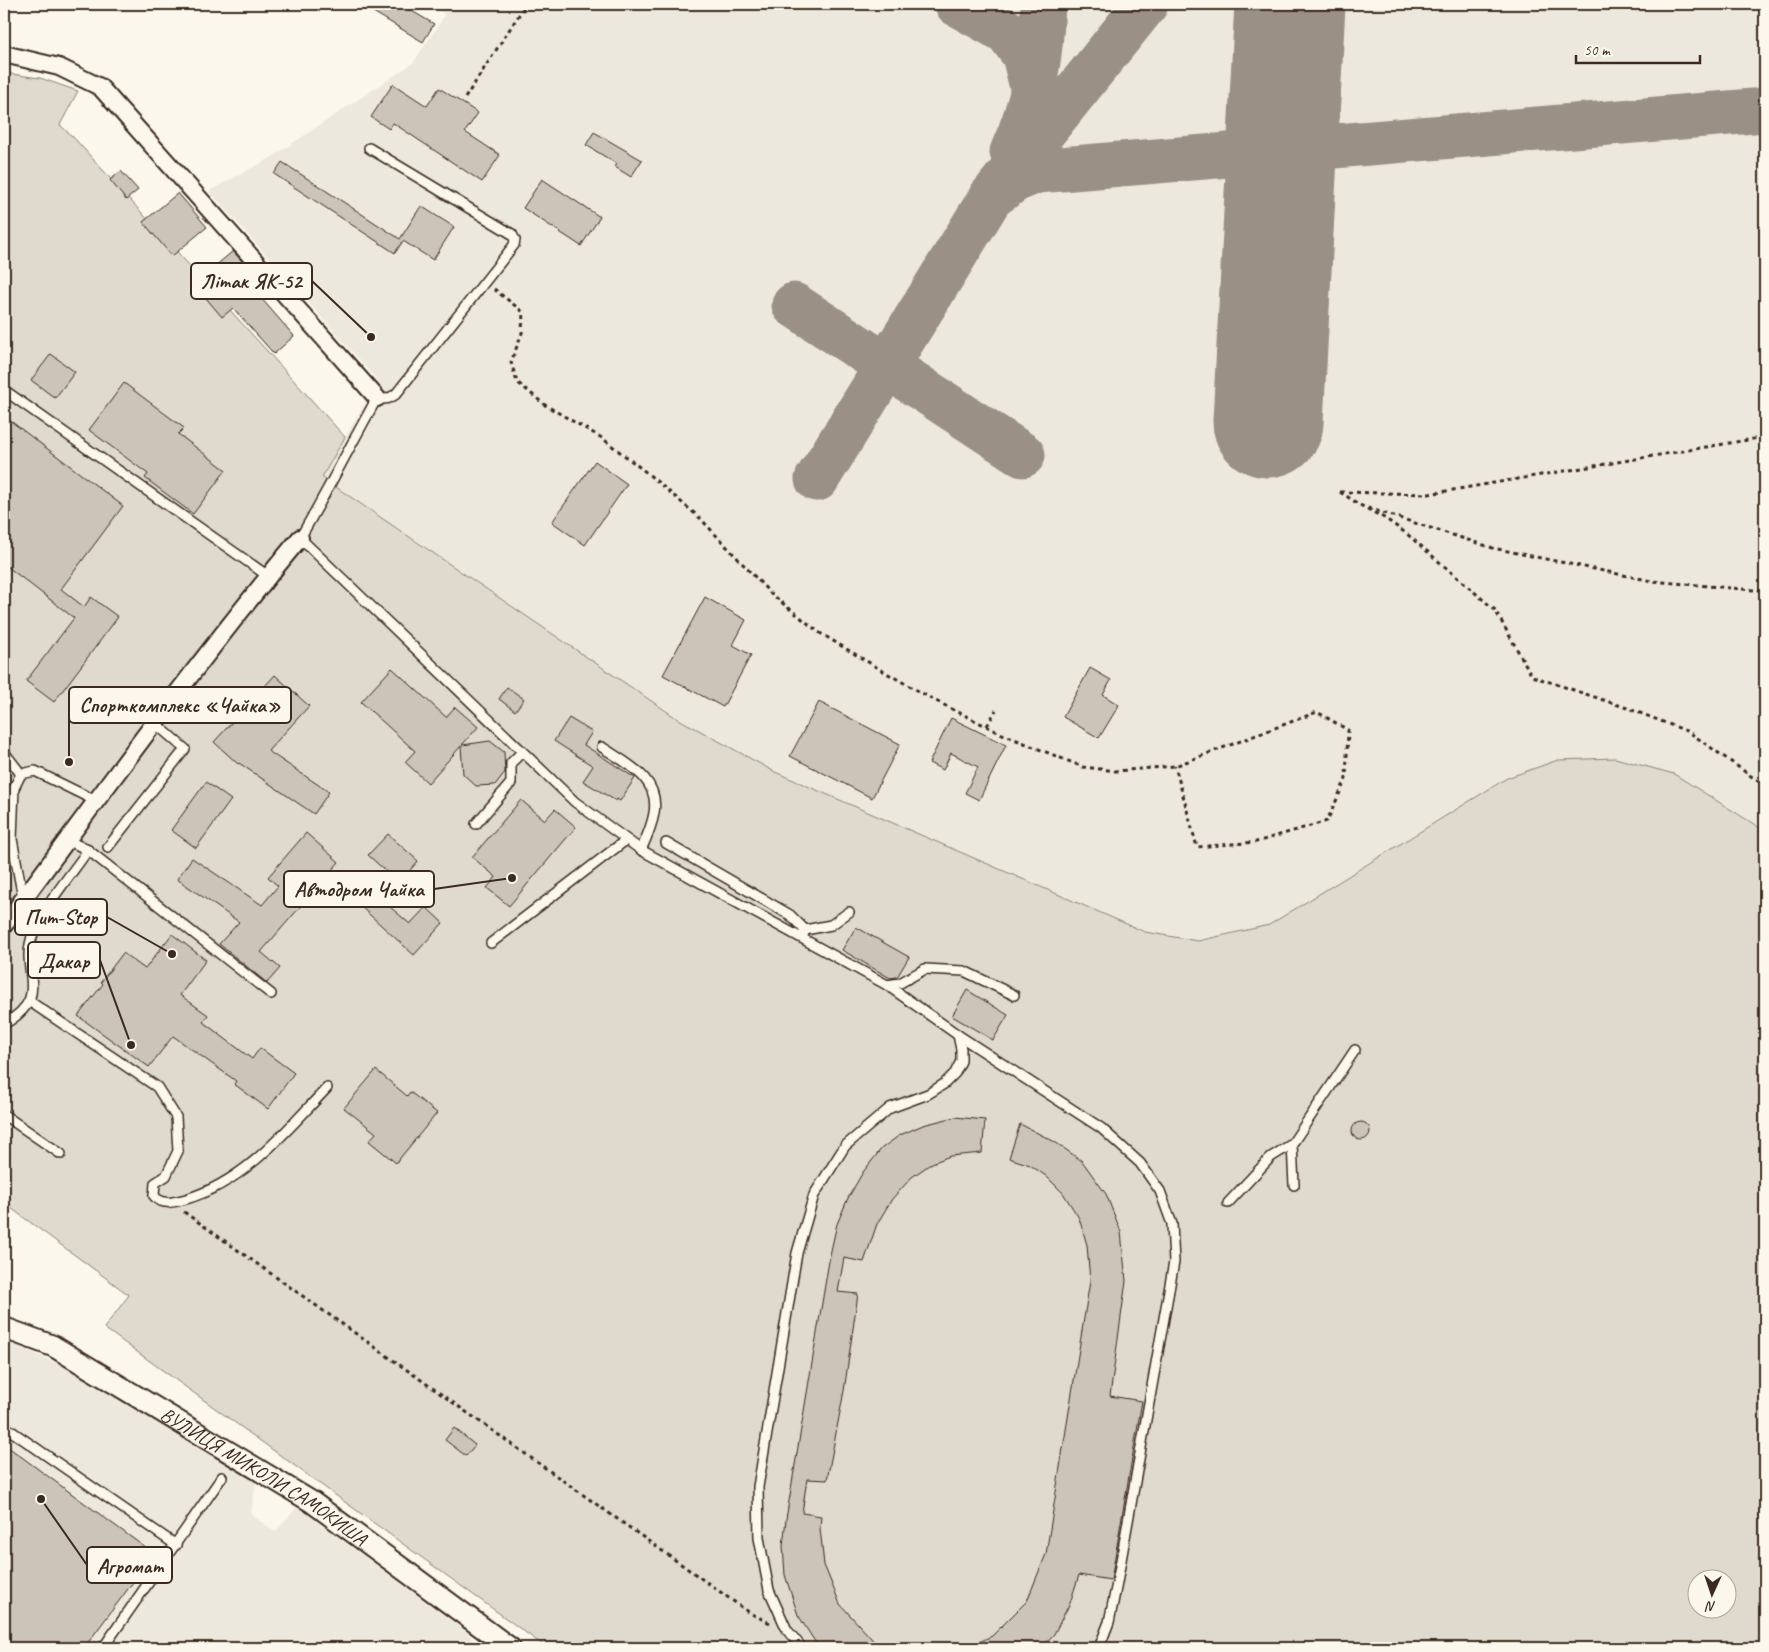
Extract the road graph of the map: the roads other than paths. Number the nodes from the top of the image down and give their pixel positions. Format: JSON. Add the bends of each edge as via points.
{"nodes":[{"id":1,"x":4,"y":54,"type":"edge"},
{"id":2,"x":369,"y":148,"type":"dead end"},
{"id":3,"x":4,"y":390,"type":"edge"},
{"id":4,"x":377,"y":398,"type":"junction"},
{"id":5,"x":300,"y":538,"type":"junction"},
{"id":6,"x":268,"y":576,"type":"junction"},
{"id":7,"x":155,"y":723,"type":"junction"},
{"id":8,"x":602,"y":747,"type":"dead end"},
{"id":9,"x":4,"y":752,"type":"edge"},
{"id":10,"x":522,"y":752,"type":"junction"},
{"id":11,"x":21,"y":774,"type":"junction"},
{"id":12,"x":96,"y":801,"type":"junction"},
{"id":13,"x":476,"y":824,"type":"dead end"},
{"id":14,"x":67,"y":840,"type":"junction"},
{"id":15,"x":626,"y":840,"type":"junction"},
{"id":16,"x":666,"y":843,"type":"dead end"},
{"id":17,"x":108,"y":847,"type":"dead end"},
{"id":18,"x":88,"y":850,"type":"junction"},
{"id":19,"x":642,"y":850,"type":"junction"},
{"id":20,"x":23,"y":899,"type":"junction"},
{"id":21,"x":849,"y":912,"type":"dead end"},
{"id":22,"x":4,"y":925,"type":"edge"},
{"id":23,"x":803,"y":934,"type":"junction"},
{"id":24,"x":491,"y":943,"type":"dead end"},
{"id":25,"x":887,"y":985,"type":"junction"},
{"id":26,"x":271,"y":994,"type":"dead end"},
{"id":27,"x":1014,"y":995,"type":"dead end"},
{"id":28,"x":29,"y":1001,"type":"junction"},
{"id":29,"x":4,"y":1024,"type":"edge"},
{"id":30,"x":958,"y":1035,"type":"junction"},
{"id":31,"x":1356,"y":1050,"type":"dead end"},
{"id":32,"x":327,"y":1088,"type":"dead end"},
{"id":33,"x":4,"y":1115,"type":"edge"},
{"id":34,"x":1292,"y":1144,"type":"junction"},
{"id":35,"x":62,"y":1154,"type":"dead end"},
{"id":36,"x":1294,"y":1185,"type":"dead end"},
{"id":37,"x":1228,"y":1202,"type":"dead end"},
{"id":38,"x":4,"y":1328,"type":"edge"},
{"id":39,"x":4,"y":1426,"type":"edge"},
{"id":40,"x":222,"y":1477,"type":"dead end"},
{"id":41,"x":176,"y":1545,"type":"junction"},
{"id":42,"x":500,"y":1644,"type":"edge"},
{"id":43,"x":103,"y":1648,"type":"edge"},
{"id":44,"x":802,"y":1648,"type":"edge"},
{"id":45,"x":1099,"y":1648,"type":"edge"}],
"edges":[{"from":1,"to":4,"type":"street","via":[[59,67],[100,87]]},
{"from":2,"to":4,"type":"lane","via":[[512,234],[515,240],[396,394],[390,399]]},
{"from":3,"to":6,"type":"lane"},
{"from":4,"to":5,"type":"lane"},
{"from":5,"to":6,"type":"street"},
{"from":5,"to":10,"type":"lane"},
{"from":6,"to":7,"type":"street"},
{"from":7,"to":12,"type":"street"},
{"from":7,"to":17,"type":"lane","via":[[185,749]]},
{"from":8,"to":19,"type":"lane","via":[[644,776],[653,790],[654,815]]},
{"from":9,"to":11,"type":"lane"},
{"from":10,"to":13,"type":"lane","via":[[511,763],[511,783]]},
{"from":10,"to":15,"type":"lane","via":[[575,802]]},
{"from":11,"to":12,"type":"lane","via":[[35,771]]},
{"from":11,"to":20,"type":"lane","via":[[14,788],[12,839]]},
{"from":12,"to":14,"type":"street"},
{"from":14,"to":18,"type":"lane"},
{"from":14,"to":20,"type":"street"},
{"from":15,"to":19,"type":"lane"},
{"from":15,"to":24,"type":"lane"},
{"from":16,"to":23,"type":"lane","via":[[790,915]]},
{"from":18,"to":26,"type":"lane"},
{"from":18,"to":28,"type":"lane","via":[[33,933],[29,957],[32,990]]},
{"from":19,"to":23,"type":"lane"},
{"from":20,"to":22,"type":"street"},
{"from":21,"to":23,"type":"lane","via":[[831,925]]},
{"from":23,"to":25,"type":"lane"},
{"from":25,"to":27,"type":"lane","via":[[900,983],[925,969],[964,971]]},
{"from":25,"to":30,"type":"lane"},
{"from":28,"to":29,"type":"lane","via":[[19,1016]]},
{"from":28,"to":32,"type":"lane","via":[[157,1087],[176,1116],[178,1151],[166,1176],[155,1183],[154,1196],[159,1201],[171,1203],[204,1194],[243,1171],[281,1137]]},
{"from":30,"to":44,"type":"lane","via":[[961,1061],[944,1084],[928,1094],[890,1108],[845,1146],[814,1195],[798,1253],[758,1486],[759,1538],[769,1590],[787,1630]]},
{"from":30,"to":45,"type":"lane","via":[[1101,1128],[1134,1157],[1160,1191],[1172,1224],[1174,1262],[1159,1352],[1115,1593]]},
{"from":31,"to":34,"type":"lane"},
{"from":33,"to":35,"type":"lane"},
{"from":34,"to":36,"type":"lane"},
{"from":34,"to":37,"type":"lane","via":[[1271,1157]]},
{"from":38,"to":42,"type":"street","name":"ВУЛИЦЯ МИКОЛИ САМОКИША","via":[[53,1346],[312,1502]]},
{"from":39,"to":41,"type":"lane"},
{"from":40,"to":41,"type":"lane"},
{"from":41,"to":43,"type":"lane"}]}
